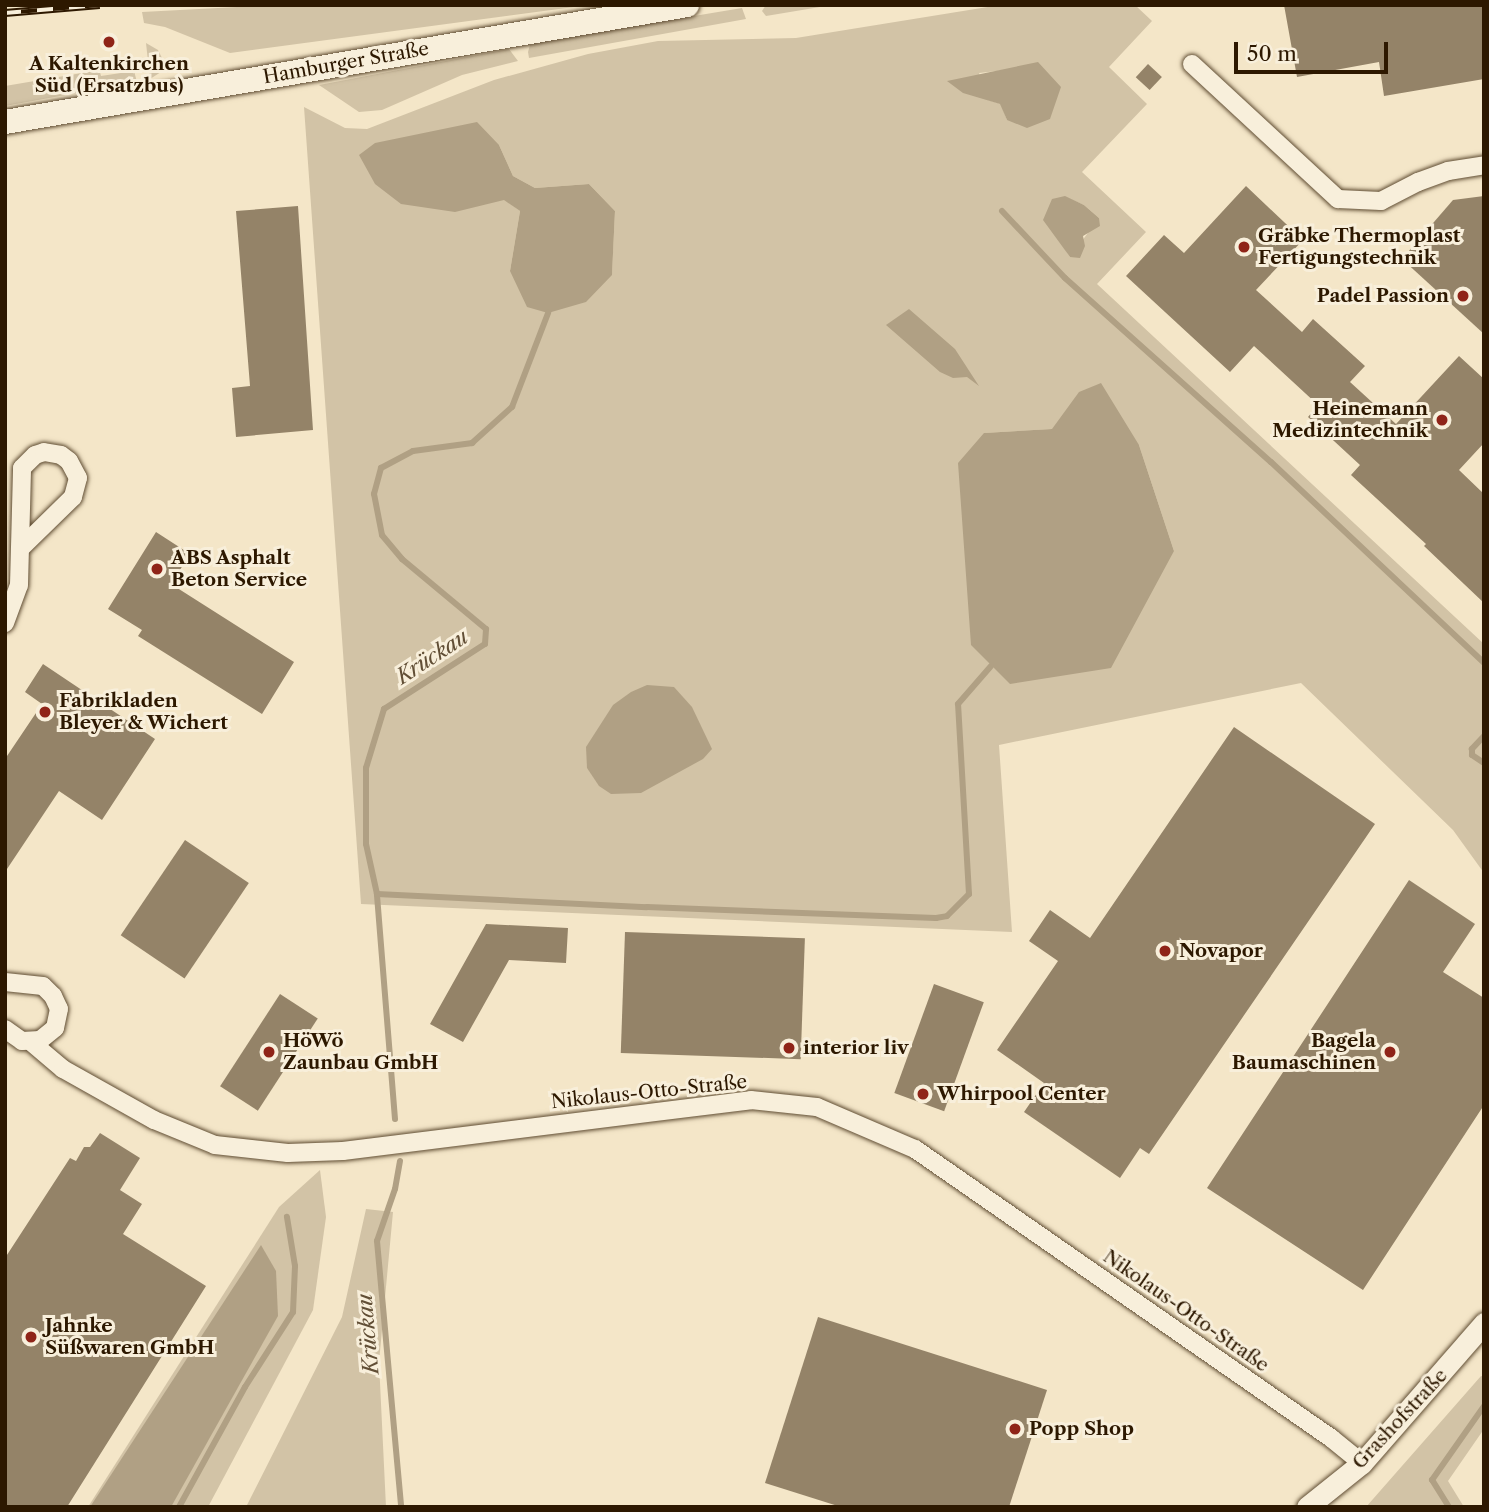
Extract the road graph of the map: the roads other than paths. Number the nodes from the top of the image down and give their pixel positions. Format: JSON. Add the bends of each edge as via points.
{"nodes":[{"id":1,"x":687,"y":5,"type":"edge"},
{"id":2,"x":1192,"y":64,"type":"dead end"},
{"id":3,"x":5,"y":122,"type":"edge"},
{"id":4,"x":1484,"y":165,"type":"edge"},
{"id":5,"x":22,"y":547,"type":"junction"},
{"id":6,"x":5,"y":623,"type":"edge"},
{"id":7,"x":5,"y":982,"type":"edge"},
{"id":8,"x":5,"y":1028,"type":"edge"},
{"id":9,"x":31,"y":1042,"type":"junction"},
{"id":10,"x":1484,"y":1323,"type":"edge"},
{"id":11,"x":1362,"y":1464,"type":"junction"},
{"id":12,"x":1307,"y":1507,"type":"edge"}],
"edges":[{"from":1,"to":3,"type":"main road","name":"Hamburger Straße"},
{"from":2,"to":4,"type":"street","via":[[1338,199],[1381,201],[1448,171]]},
{"from":5,"to":5,"type":"street","via":[[22,468],[44,452],[61,455],[78,478],[73,497]]},
{"from":5,"to":6,"type":"street","via":[[19,585]]},
{"from":7,"to":9,"type":"street","via":[[43,986],[56,1000],[55,1028]]},
{"from":8,"to":9,"type":"street","name":"Nikolaus-Otto-Straße"},
{"from":9,"to":11,"type":"street","name":"Nikolaus-Otto-Straße","via":[[100,1092],[154,1120],[215,1145],[288,1153],[343,1151],[751,1100],[817,1107],[915,1149]]},
{"from":10,"to":11,"type":"street","name":"Grashofstraße"},
{"from":11,"to":12,"type":"street","name":"Grashofstraße"}]}
